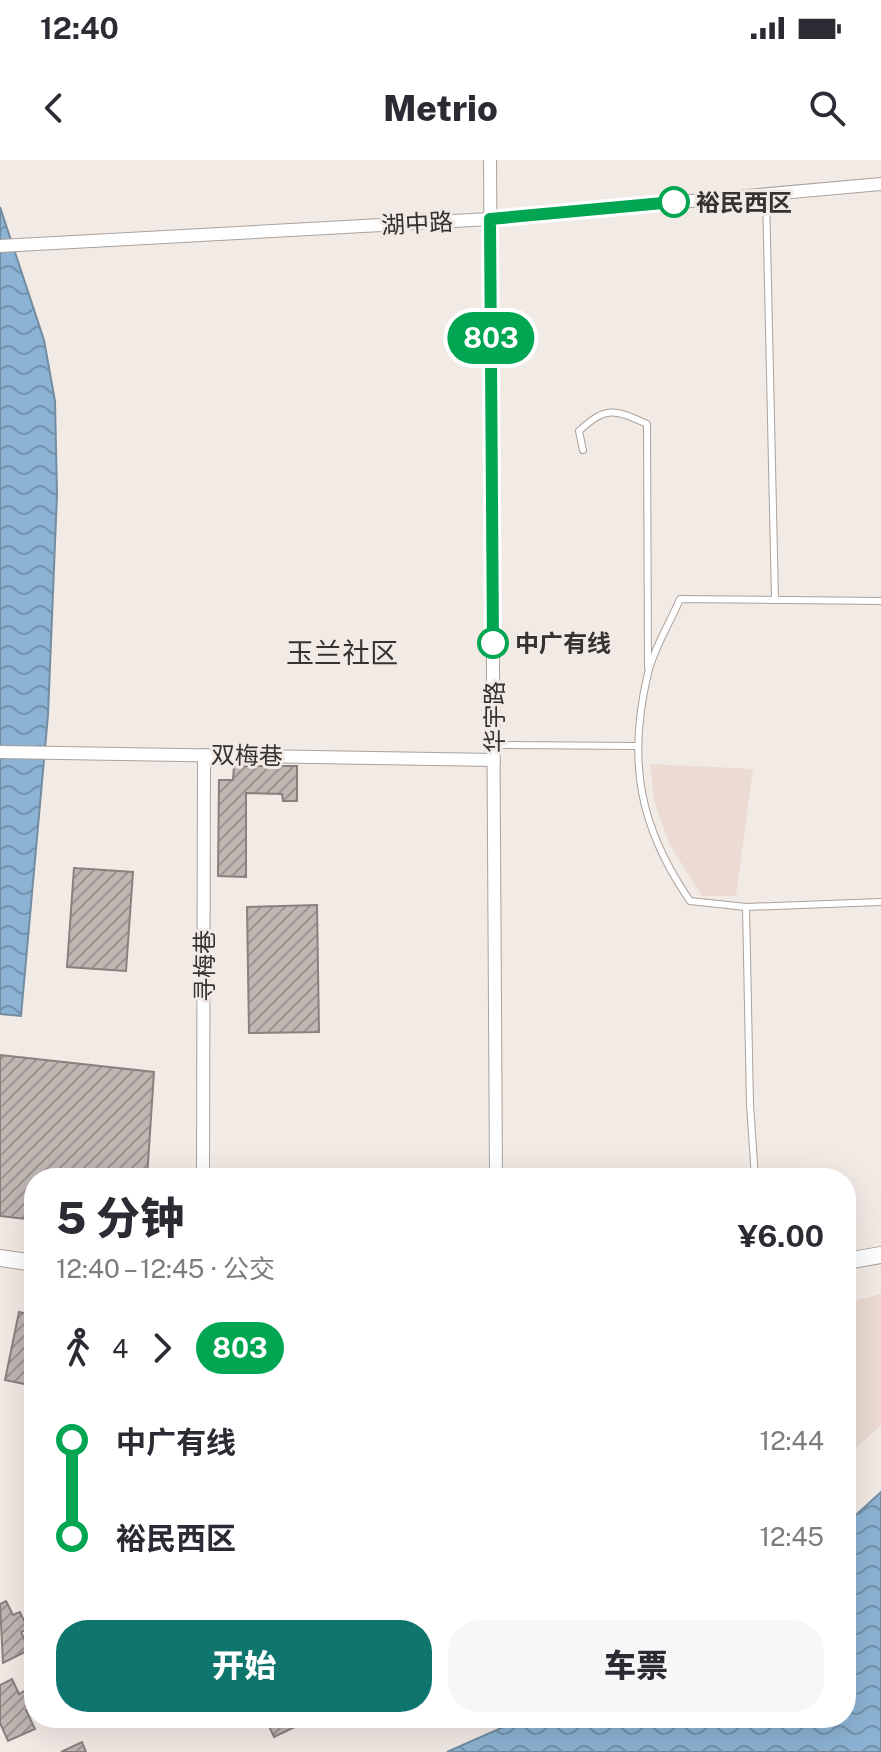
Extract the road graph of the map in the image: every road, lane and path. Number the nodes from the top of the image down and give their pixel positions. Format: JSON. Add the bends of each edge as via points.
{"nodes":[{"id":1,"x":490,"y":160,"type":"edge"},
{"id":2,"x":881,"y":184,"type":"edge"},
{"id":3,"x":766,"y":194,"type":"junction"},
{"id":4,"x":490,"y":219,"type":"junction"},
{"id":5,"x":0,"y":246,"type":"edge"},
{"id":6,"x":583,"y":450,"type":"dead end"},
{"id":7,"x":775,"y":600,"type":"junction"},
{"id":8,"x":881,"y":601,"type":"edge"},
{"id":9,"x":648,"y":671,"type":"junction"},
{"id":10,"x":494,"y":745,"type":"junction"},
{"id":11,"x":637,"y":746,"type":"junction"},
{"id":12,"x":0,"y":752,"type":"edge"},
{"id":13,"x":204,"y":755,"type":"junction"},
{"id":14,"x":494,"y":760,"type":"junction"},
{"id":15,"x":880,"y":902,"type":"edge"},
{"id":16,"x":746,"y":907,"type":"junction"},
{"id":17,"x":203,"y":1168,"type":"edge"},
{"id":18,"x":496,"y":1168,"type":"edge"},
{"id":19,"x":754,"y":1168,"type":"edge"},
{"id":20,"x":881,"y":1255,"type":"edge"},
{"id":21,"x":0,"y":1258,"type":"edge"},
{"id":22,"x":856,"y":1259,"type":"edge"},
{"id":23,"x":24,"y":1262,"type":"edge"}],
"edges":[{"from":1,"to":4,"type":"street","name":"华宇路"},
{"from":2,"to":3,"type":"street","name":"湖中路"},
{"from":3,"to":4,"type":"street","name":"湖中路"},
{"from":3,"to":7,"type":"lane"},
{"from":4,"to":5,"type":"street","name":"湖中路"},
{"from":4,"to":10,"type":"street","name":"华宇路"},
{"from":6,"to":9,"type":"lane","via":[[579,431],[598,414],[618,411],[647,424]]},
{"from":7,"to":8,"type":"lane"},
{"from":7,"to":9,"type":"lane","via":[[680,599]]},
{"from":9,"to":11,"type":"lane"},
{"from":10,"to":11,"type":"lane"},
{"from":10,"to":14,"type":"street","name":"华宇路"},
{"from":11,"to":16,"type":"lane","via":[[645,817],[668,869],[690,901]]},
{"from":12,"to":13,"type":"street","name":"双梅巷"},
{"from":13,"to":14,"type":"street","name":"双梅巷"},
{"from":13,"to":17,"type":"street","name":"寻梅巷"},
{"from":14,"to":18,"type":"street","name":"华宇路"},
{"from":15,"to":16,"type":"lane"},
{"from":16,"to":19,"type":"lane"},
{"from":20,"to":22,"type":"street"},
{"from":21,"to":23,"type":"street"}]}
